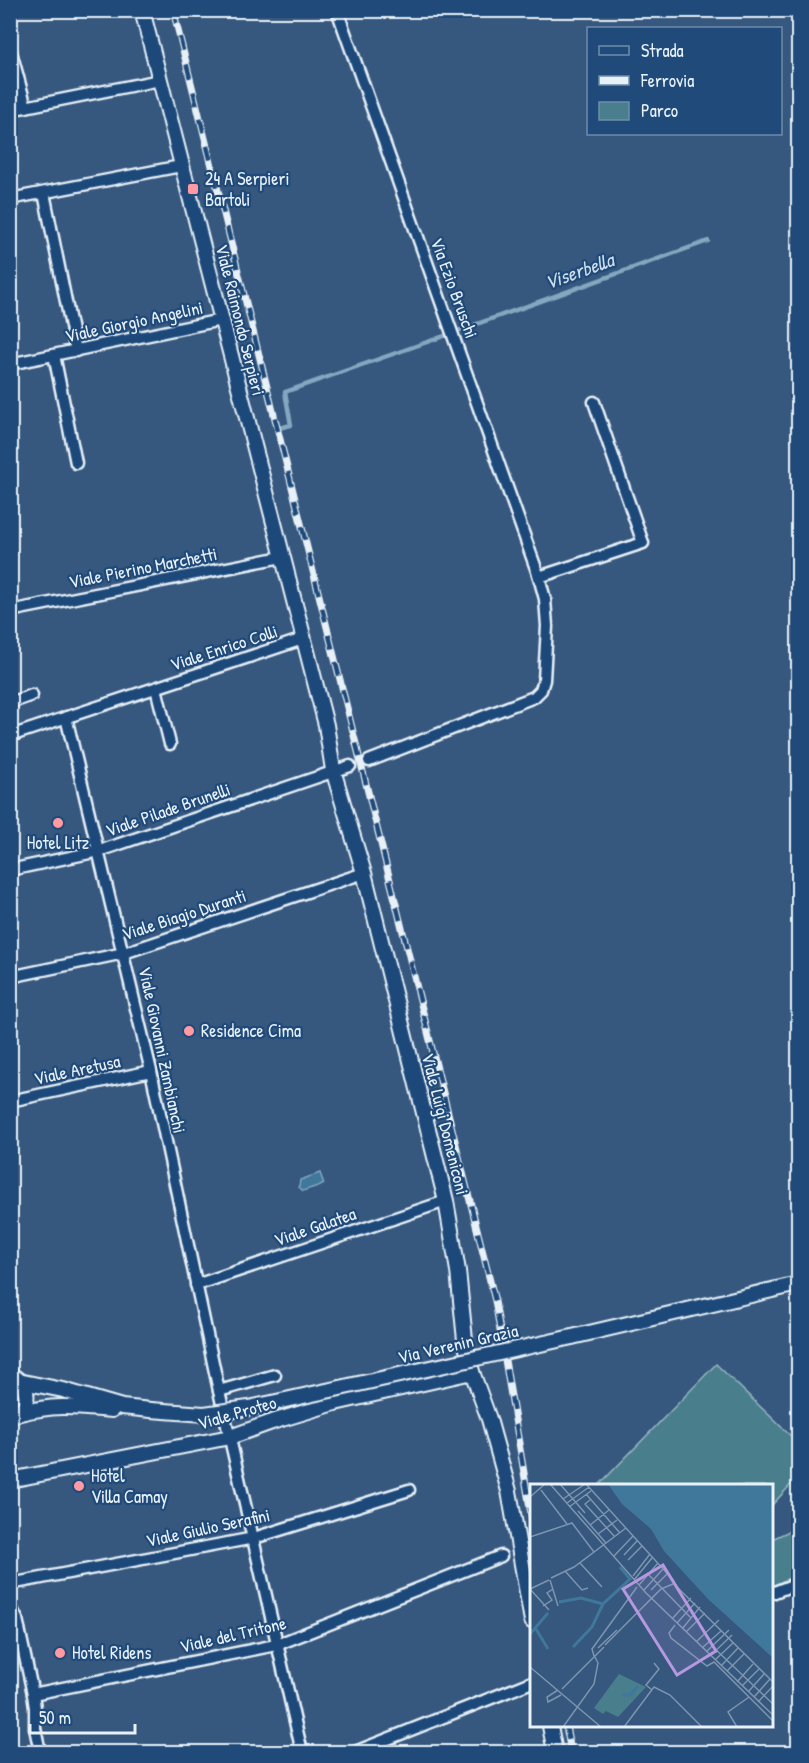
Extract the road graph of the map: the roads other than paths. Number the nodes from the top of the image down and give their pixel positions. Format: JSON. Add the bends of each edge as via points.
{"nodes":[{"id":1,"x":142,"y":10,"type":"edge"},
{"id":2,"x":338,"y":10,"type":"edge"},
{"id":3,"x":10,"y":48,"type":"edge"},
{"id":4,"x":160,"y":80,"type":"junction"},
{"id":5,"x":26,"y":107,"type":"junction"},
{"id":6,"x":10,"y":110,"type":"edge"},
{"id":7,"x":181,"y":166,"type":"junction"},
{"id":8,"x":44,"y":193,"type":"junction"},
{"id":9,"x":10,"y":199,"type":"edge"},
{"id":10,"x":221,"y":320,"type":"junction"},
{"id":11,"x":76,"y":351,"type":"junction"},
{"id":12,"x":54,"y":356,"type":"junction"},
{"id":13,"x":10,"y":364,"type":"edge"},
{"id":14,"x":594,"y":402,"type":"dead end"},
{"id":15,"x":76,"y":463,"type":"dead end"},
{"id":16,"x":282,"y":557,"type":"junction"},
{"id":17,"x":539,"y":577,"type":"junction"},
{"id":18,"x":10,"y":611,"type":"edge"},
{"id":19,"x":303,"y":639,"type":"junction"},
{"id":20,"x":156,"y":688,"type":"junction"},
{"id":21,"x":32,"y":695,"type":"dead end"},
{"id":22,"x":10,"y":703,"type":"edge"},
{"id":23,"x":66,"y":717,"type":"junction"},
{"id":24,"x":10,"y":736,"type":"edge"},
{"id":25,"x":170,"y":744,"type":"dead end"},
{"id":26,"x":369,"y":761,"type":"tunnel mouth"},
{"id":27,"x":350,"y":766,"type":"tunnel mouth"},
{"id":28,"x":333,"y":770,"type":"junction"},
{"id":29,"x":99,"y":851,"type":"junction"},
{"id":30,"x":10,"y":870,"type":"edge"},
{"id":31,"x":364,"y":873,"type":"junction"},
{"id":32,"x":124,"y":953,"type":"junction"},
{"id":33,"x":10,"y":977,"type":"edge"},
{"id":34,"x":151,"y":1071,"type":"junction"},
{"id":35,"x":10,"y":1101,"type":"edge"},
{"id":36,"x":446,"y":1201,"type":"junction"},
{"id":37,"x":798,"y":1284,"type":"edge"},
{"id":38,"x":196,"y":1285,"type":"junction"},
{"id":39,"x":472,"y":1372,"type":"junction"},
{"id":40,"x":275,"y":1375,"type":"dead end"},
{"id":41,"x":14,"y":1377,"type":"edge"},
{"id":42,"x":219,"y":1391,"type":"junction"},
{"id":43,"x":122,"y":1407,"type":"junction"},
{"id":44,"x":14,"y":1417,"type":"edge"},
{"id":45,"x":230,"y":1437,"type":"junction"},
{"id":46,"x":10,"y":1480,"type":"edge"},
{"id":47,"x":410,"y":1490,"type":"dead end"},
{"id":48,"x":254,"y":1538,"type":"junction"},
{"id":49,"x":501,"y":1556,"type":"dead end"},
{"id":50,"x":798,"y":1583,"type":"edge"},
{"id":51,"x":10,"y":1584,"type":"edge"},
{"id":52,"x":773,"y":1592,"type":"edge"},
{"id":53,"x":10,"y":1605,"type":"edge"},
{"id":54,"x":530,"y":1615,"type":"edge"},
{"id":55,"x":276,"y":1645,"type":"junction"},
{"id":56,"x":530,"y":1682,"type":"edge"},
{"id":57,"x":33,"y":1694,"type":"junction"},
{"id":58,"x":550,"y":1727,"type":"edge"},
{"id":59,"x":40,"y":1752,"type":"edge"},
{"id":60,"x":302,"y":1752,"type":"edge"},
{"id":61,"x":355,"y":1752,"type":"edge"},
{"id":62,"x":555,"y":1752,"type":"edge"}],
"edges":[{"from":1,"to":4,"type":"street","name":"Viale Raimondo Serpieri"},
{"from":2,"to":17,"type":"street","name":"Via Ezio Bruschi"},
{"from":3,"to":5,"type":"street"},
{"from":4,"to":5,"type":"street"},
{"from":4,"to":7,"type":"street","name":"Viale Raimondo Serpieri"},
{"from":5,"to":6,"type":"street"},
{"from":7,"to":8,"type":"street"},
{"from":7,"to":10,"type":"street","name":"Viale Raimondo Serpieri"},
{"from":8,"to":9,"type":"street"},
{"from":8,"to":11,"type":"street"},
{"from":10,"to":11,"type":"street","name":"Viale Giorgio Angelini"},
{"from":10,"to":16,"type":"street","name":"Viale Raimondo Serpieri"},
{"from":11,"to":12,"type":"street","name":"Viale Giorgio Angelini"},
{"from":12,"to":13,"type":"street","name":"Viale Giorgio Angelini"},
{"from":12,"to":15,"type":"street","name":"Viale Giorgio Angelini"},
{"from":14,"to":17,"type":"street","via":[[643,543]]},
{"from":16,"to":18,"type":"street","name":"Viale Pierino Marchetti"},
{"from":16,"to":19,"type":"street","name":"Viale Raimondo Serpieri"},
{"from":17,"to":26,"type":"street","name":"Via Ezio Bruschi","via":[[547,626],[541,690],[534,697]]},
{"from":19,"to":20,"type":"street","name":"Viale Enrico Colli"},
{"from":19,"to":28,"type":"street","name":"Viale Luigi Domeniconi","via":[[326,725]]},
{"from":20,"to":23,"type":"street","name":"Viale Enrico Colli"},
{"from":20,"to":25,"type":"street","name":"Viale Enrico Colli"},
{"from":21,"to":22,"type":"street"},
{"from":23,"to":24,"type":"street","name":"Viale Enrico Colli"},
{"from":23,"to":29,"type":"street","name":"Viale Giovanni Zambianchi"},
{"from":27,"to":28,"type":"street"},
{"from":28,"to":29,"type":"street","name":"Viale Pilade Brunelli"},
{"from":28,"to":31,"type":"street","name":"Viale Luigi Domeniconi"},
{"from":29,"to":30,"type":"street","name":"Viale Pilade Brunelli"},
{"from":29,"to":32,"type":"street","name":"Viale Giovanni Zambianchi"},
{"from":31,"to":32,"type":"street","name":"Viale Biagio Duranti"},
{"from":31,"to":36,"type":"street","name":"Viale Luigi Domeniconi"},
{"from":32,"to":33,"type":"street","name":"Viale Biagio Duranti"},
{"from":32,"to":34,"type":"street","name":"Viale Giovanni Zambianchi"},
{"from":34,"to":35,"type":"street","name":"Viale Aretusa"},
{"from":34,"to":38,"type":"street","name":"Viale Giovanni Zambianchi"},
{"from":36,"to":38,"type":"street","name":"Viale Galatea"},
{"from":36,"to":39,"type":"street","name":"Viale Luigi Domeniconi"},
{"from":37,"to":43,"type":"street","name":"Via Verenin Grazia","bridge":true,"via":[[249,1408],[204,1414]]},
{"from":38,"to":42,"type":"street","name":"Viale Giovanni Zambianchi"},
{"from":39,"to":45,"type":"street","name":"Viale Proteo","via":[[335,1404]]},
{"from":39,"to":54,"type":"street","name":"Viale Luigi Domeniconi","via":[[509,1491]]},
{"from":40,"to":42,"type":"street"},
{"from":41,"to":43,"type":"street","name":"Via Verenin Grazia"},
{"from":41,"to":44,"type":"street","via":[[28,1395]]},
{"from":42,"to":45,"type":"street","name":"Viale Giovanni Zambianchi"},
{"from":43,"to":44,"type":"street","name":"Via Verenin Grazia","via":[[44,1407]]},
{"from":45,"to":46,"type":"street","name":"Viale Proteo"},
{"from":45,"to":48,"type":"street","name":"Viale Giovanni Zambianchi"},
{"from":47,"to":48,"type":"street","name":"Viale Giulio Serafini"},
{"from":48,"to":51,"type":"street","name":"Viale Giulio Serafini"},
{"from":48,"to":55,"type":"street","name":"Viale Giovanni Zambianchi"},
{"from":49,"to":55,"type":"street","name":"Viale del Tritone"},
{"from":50,"to":52,"type":"street"},
{"from":53,"to":57,"type":"street","via":[[17,1619]]},
{"from":55,"to":57,"type":"street","name":"Viale del Tritone"},
{"from":55,"to":60,"type":"street","name":"Viale Giovanni Zambianchi"},
{"from":56,"to":61,"type":"street"},
{"from":57,"to":59,"type":"street"},
{"from":58,"to":62,"type":"street"}]}
